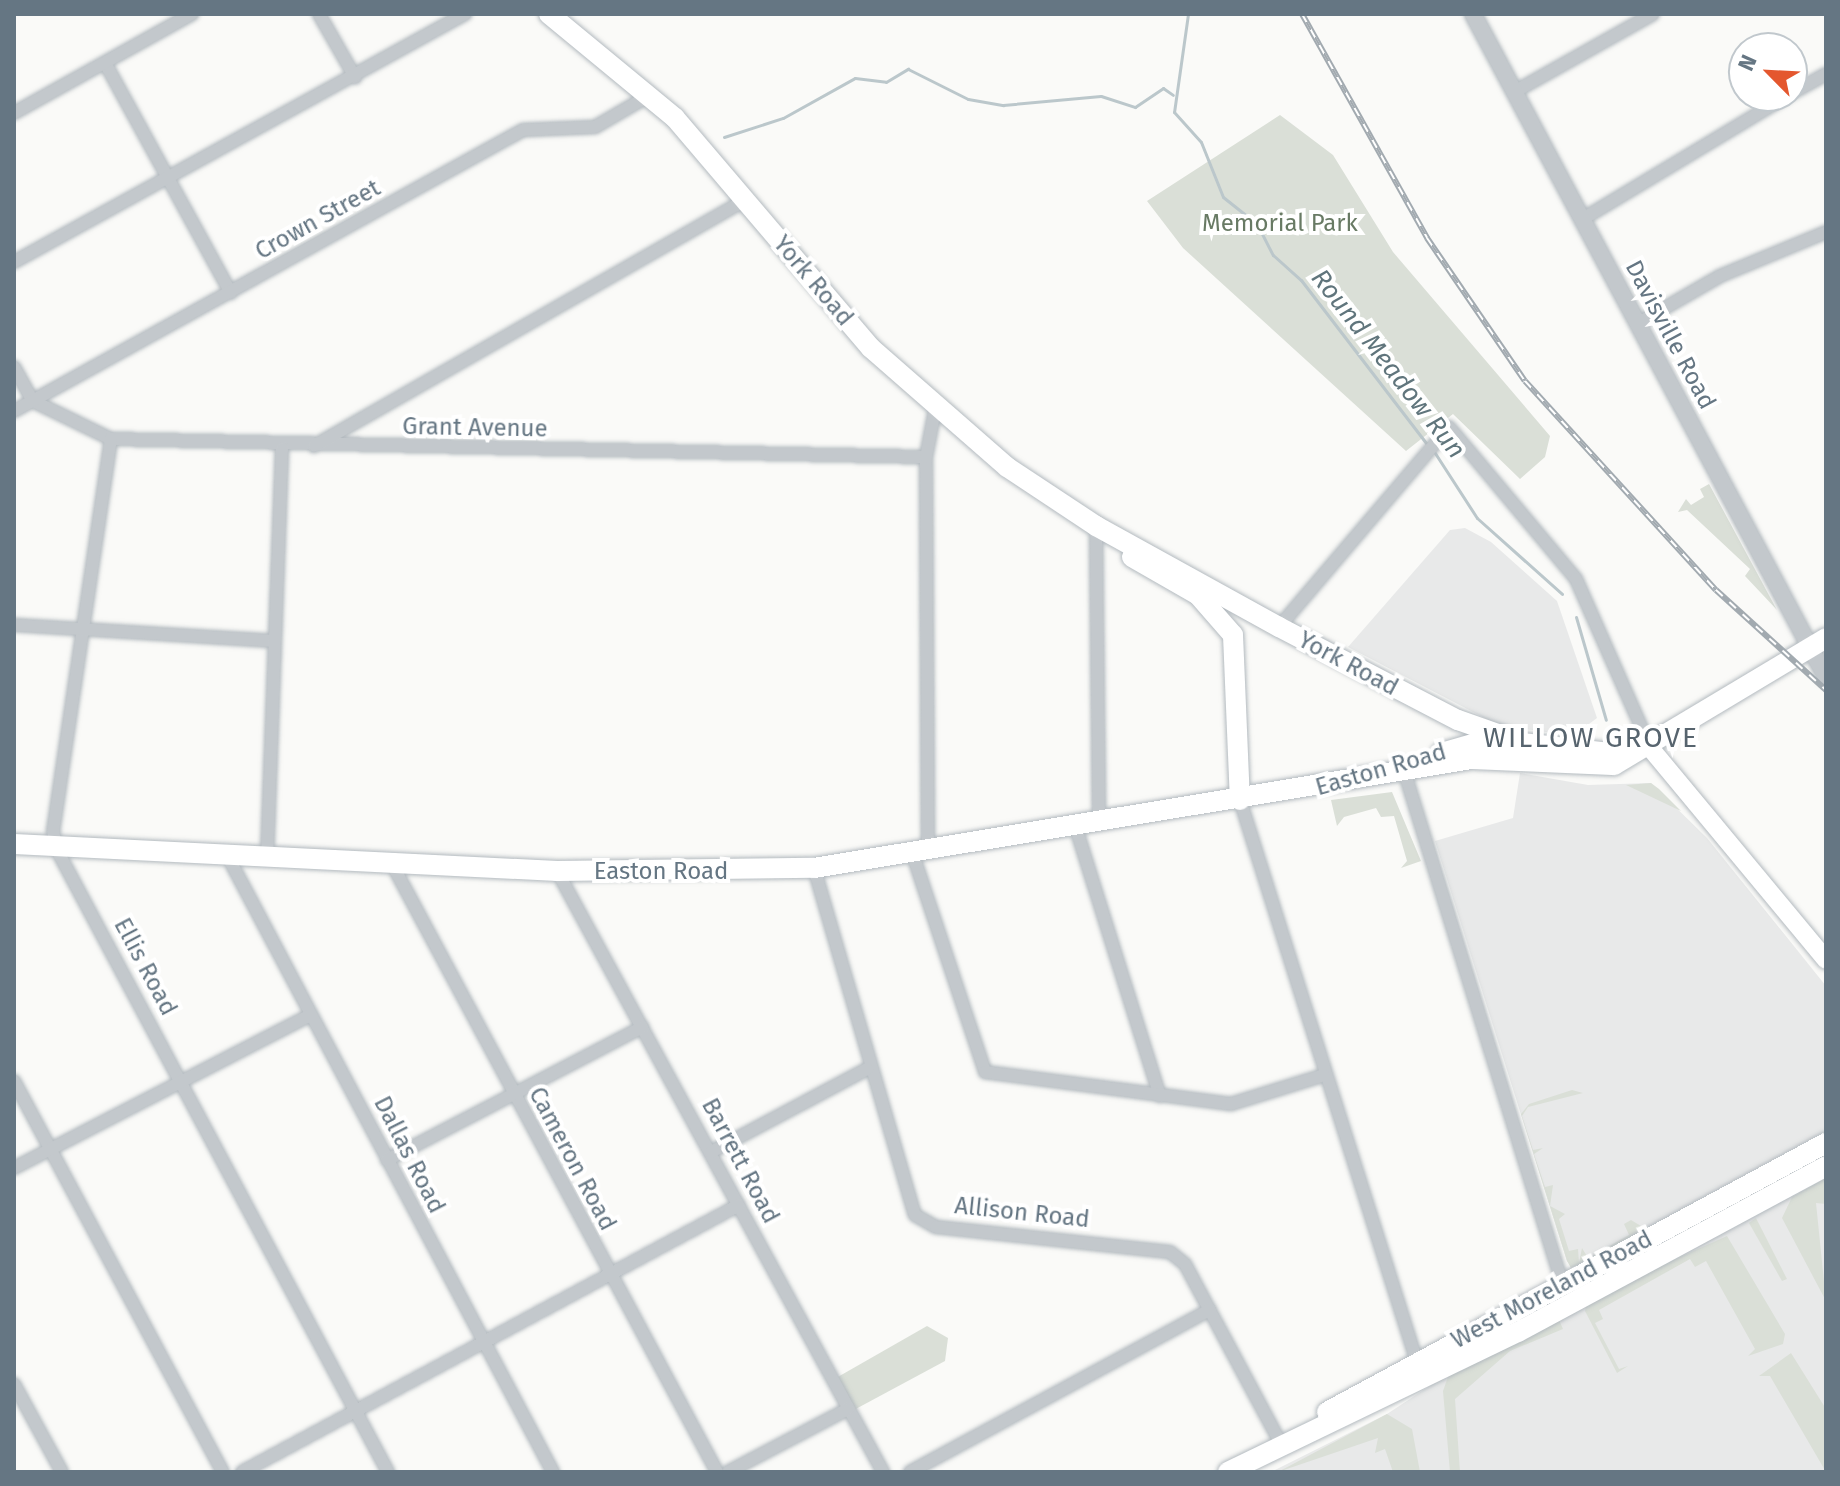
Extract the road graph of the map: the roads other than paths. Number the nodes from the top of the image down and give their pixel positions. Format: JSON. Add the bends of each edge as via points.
{"nodes":[{"id":1,"x":192,"y":14,"type":"edge"},
{"id":2,"x":319,"y":14,"type":"edge"},
{"id":3,"x":465,"y":14,"type":"edge"},
{"id":4,"x":549,"y":14,"type":"edge"},
{"id":5,"x":1473,"y":14,"type":"edge"},
{"id":6,"x":1653,"y":14,"type":"edge"},
{"id":7,"x":170,"y":20,"type":"edge"},
{"id":8,"x":105,"y":63,"type":"junction"},
{"id":9,"x":1826,"y":74,"type":"edge"},
{"id":10,"x":355,"y":77,"type":"junction"},
{"id":11,"x":1808,"y":84,"type":"edge"},
{"id":12,"x":1514,"y":92,"type":"junction"},
{"id":13,"x":650,"y":95,"type":"junction"},
{"id":14,"x":1760,"y":112,"type":"edge"},
{"id":15,"x":14,"y":113,"type":"edge"},
{"id":16,"x":166,"y":178,"type":"junction"},
{"id":17,"x":746,"y":200,"type":"junction"},
{"id":18,"x":1581,"y":220,"type":"junction"},
{"id":19,"x":1826,"y":232,"type":"edge"},
{"id":20,"x":14,"y":262,"type":"edge"},
{"id":21,"x":231,"y":293,"type":"junction"},
{"id":22,"x":1637,"y":324,"type":"junction"},
{"id":23,"x":14,"y":367,"type":"edge"},
{"id":24,"x":33,"y":401,"type":"junction"},
{"id":25,"x":935,"y":410,"type":"junction"},
{"id":26,"x":14,"y":411,"type":"edge"},
{"id":27,"x":111,"y":439,"type":"junction"},
{"id":28,"x":282,"y":448,"type":"junction"},
{"id":29,"x":311,"y":448,"type":"junction"},
{"id":30,"x":926,"y":457,"type":"junction"},
{"id":31,"x":1096,"y":526,"type":"junction"},
{"id":32,"x":14,"y":625,"type":"edge"},
{"id":33,"x":1279,"y":627,"type":"junction"},
{"id":34,"x":84,"y":632,"type":"junction"},
{"id":35,"x":273,"y":641,"type":"junction"},
{"id":36,"x":1818,"y":644,"type":"edge"},
{"id":37,"x":1826,"y":677,"type":"edge"},
{"id":38,"x":1523,"y":743,"type":"junction"},
{"id":39,"x":1651,"y":749,"type":"junction"},
{"id":40,"x":1404,"y":769,"type":"junction"},
{"id":41,"x":1240,"y":800,"type":"junction"},
{"id":42,"x":1099,"y":821,"type":"junction"},
{"id":43,"x":1075,"y":825,"type":"junction"},
{"id":44,"x":14,"y":844,"type":"edge"},
{"id":45,"x":57,"y":850,"type":"junction"},
{"id":46,"x":920,"y":851,"type":"junction"},
{"id":47,"x":228,"y":857,"type":"junction"},
{"id":48,"x":267,"y":858,"type":"junction"},
{"id":49,"x":392,"y":864,"type":"junction"},
{"id":50,"x":814,"y":868,"type":"junction"},
{"id":51,"x":557,"y":871,"type":"junction"},
{"id":52,"x":1826,"y":960,"type":"edge"},
{"id":53,"x":311,"y":1015,"type":"junction"},
{"id":54,"x":642,"y":1027,"type":"junction"},
{"id":55,"x":867,"y":1069,"type":"junction"},
{"id":56,"x":1324,"y":1075,"type":"junction"},
{"id":57,"x":14,"y":1081,"type":"edge"},
{"id":58,"x":181,"y":1081,"type":"junction"},
{"id":59,"x":513,"y":1093,"type":"junction"},
{"id":60,"x":1160,"y":1096,"type":"junction"},
{"id":61,"x":1826,"y":1143,"type":"edge"},
{"id":62,"x":48,"y":1149,"type":"junction"},
{"id":63,"x":711,"y":1152,"type":"junction"},
{"id":64,"x":387,"y":1160,"type":"junction"},
{"id":65,"x":1826,"y":1166,"type":"edge"},
{"id":66,"x":14,"y":1168,"type":"edge"},
{"id":67,"x":739,"y":1205,"type":"junction"},
{"id":68,"x":609,"y":1275,"type":"junction"},
{"id":69,"x":1566,"y":1294,"type":"junction"},
{"id":70,"x":1210,"y":1310,"type":"junction"},
{"id":71,"x":480,"y":1341,"type":"junction"},
{"id":72,"x":1417,"y":1362,"type":"junction"},
{"id":73,"x":14,"y":1384,"type":"edge"},
{"id":74,"x":848,"y":1409,"type":"junction"},
{"id":75,"x":356,"y":1414,"type":"junction"},
{"id":76,"x":1281,"y":1444,"type":"junction"},
{"id":77,"x":62,"y":1472,"type":"edge"},
{"id":78,"x":223,"y":1472,"type":"edge"},
{"id":79,"x":242,"y":1472,"type":"edge"},
{"id":80,"x":388,"y":1472,"type":"edge"},
{"id":81,"x":553,"y":1472,"type":"edge"},
{"id":82,"x":717,"y":1472,"type":"edge"},
{"id":83,"x":728,"y":1472,"type":"edge"},
{"id":84,"x":883,"y":1472,"type":"edge"},
{"id":85,"x":910,"y":1472,"type":"edge"},
{"id":86,"x":1228,"y":1472,"type":"edge"}],
"edges":[{"from":1,"to":7,"type":"street"},
{"from":2,"to":10,"type":"street"},
{"from":3,"to":10,"type":"street"},
{"from":4,"to":13,"type":"main road","name":"York Road"},
{"from":5,"to":12,"type":"street","name":"Davisville Road"},
{"from":6,"to":12,"type":"street"},
{"from":7,"to":8,"type":"street"},
{"from":8,"to":15,"type":"street"},
{"from":8,"to":16,"type":"street"},
{"from":9,"to":11,"type":"street"},
{"from":10,"to":16,"type":"street"},
{"from":12,"to":18,"type":"street","name":"Davisville Road"},
{"from":13,"to":17,"type":"main road","name":"York Road"},
{"from":13,"to":21,"type":"street","name":"Crown Street","via":[[595,127],[523,130]]},
{"from":14,"to":18,"type":"street"},
{"from":16,"to":20,"type":"street"},
{"from":16,"to":21,"type":"street"},
{"from":17,"to":25,"type":"main road","name":"York Road","via":[[851,326]]},
{"from":17,"to":29,"type":"street"},
{"from":18,"to":22,"type":"street","name":"Davisville Road"},
{"from":19,"to":22,"type":"street","via":[[1720,276]]},
{"from":21,"to":24,"type":"street","name":"Crown Street"},
{"from":22,"to":36,"type":"street","name":"Davisville Road"},
{"from":23,"to":24,"type":"street"},
{"from":24,"to":26,"type":"street","name":"Crown Street"},
{"from":24,"to":27,"type":"street","name":"Grant Avenue"},
{"from":25,"to":30,"type":"street"},
{"from":25,"to":31,"type":"main road","name":"York Road"},
{"from":27,"to":28,"type":"street","name":"Grant Avenue"},
{"from":27,"to":34,"type":"street","name":"Ellis Road"},
{"from":28,"to":29,"type":"street","name":"Grant Avenue"},
{"from":28,"to":35,"type":"street"},
{"from":29,"to":30,"type":"street","name":"Grant Avenue"},
{"from":30,"to":46,"type":"street","via":[[927,747]]},
{"from":31,"to":33,"type":"main road","name":"York Road"},
{"from":31,"to":41,"type":"main road","name":"York Road","via":[[1118,550],[1198,595],[1233,635]]},
{"from":31,"to":42,"type":"street"},
{"from":32,"to":34,"type":"street"},
{"from":33,"to":38,"type":"main road","name":"York Road","via":[[1458,720]]},
{"from":33,"to":39,"type":"street","via":[[1449,427],[1576,579]]},
{"from":34,"to":35,"type":"street"},
{"from":34,"to":45,"type":"street","name":"Ellis Road","via":[[53,831]]},
{"from":35,"to":48,"type":"street"},
{"from":36,"to":37,"type":"street","name":"Davisville Road"},
{"from":36,"to":39,"type":"main road"},
{"from":38,"to":39,"type":"main road","name":"Easton Road","via":[[1599,754]]},
{"from":38,"to":40,"type":"main road","name":"Easton Road","via":[[1476,743]]},
{"from":39,"to":40,"type":"main road","name":"Easton Road","via":[[1598,767],[1471,759]]},
{"from":39,"to":52,"type":"main road"},
{"from":40,"to":41,"type":"main road","name":"Easton Road"},
{"from":40,"to":69,"type":"street"},
{"from":41,"to":42,"type":"main road","name":"Easton Road"},
{"from":41,"to":56,"type":"street"},
{"from":42,"to":43,"type":"main road","name":"Easton Road"},
{"from":43,"to":46,"type":"main road","name":"Easton Road"},
{"from":43,"to":60,"type":"street"},
{"from":44,"to":45,"type":"main road","name":"Easton Road"},
{"from":45,"to":47,"type":"main road","name":"Easton Road"},
{"from":45,"to":58,"type":"street","name":"Ellis Road"},
{"from":46,"to":50,"type":"main road","name":"Easton Road"},
{"from":46,"to":60,"type":"street","via":[[985,1072]]},
{"from":47,"to":48,"type":"main road","name":"Easton Road"},
{"from":47,"to":53,"type":"street","name":"Dallas Road"},
{"from":48,"to":49,"type":"main road","name":"Easton Road"},
{"from":49,"to":51,"type":"main road","name":"Easton Road"},
{"from":49,"to":59,"type":"street","name":"Cameron Road"},
{"from":50,"to":51,"type":"main road","name":"Easton Road"},
{"from":50,"to":55,"type":"street","name":"Allison Road"},
{"from":51,"to":54,"type":"street","name":"Barrett Road"},
{"from":53,"to":58,"type":"street"},
{"from":53,"to":64,"type":"street","name":"Dallas Road"},
{"from":54,"to":59,"type":"street"},
{"from":54,"to":63,"type":"street","name":"Barrett Road"},
{"from":55,"to":63,"type":"street"},
{"from":55,"to":70,"type":"street","name":"Allison Road","via":[[908,1202],[925,1223],[1170,1252]]},
{"from":56,"to":60,"type":"street","via":[[1231,1104]]},
{"from":56,"to":72,"type":"street"},
{"from":57,"to":62,"type":"street"},
{"from":58,"to":62,"type":"street"},
{"from":58,"to":75,"type":"street","name":"Ellis Road"},
{"from":59,"to":64,"type":"street"},
{"from":59,"to":68,"type":"street","name":"Cameron Road"},
{"from":61,"to":69,"type":"main road","name":"West Moreland Road"},
{"from":62,"to":66,"type":"street"},
{"from":62,"to":78,"type":"street"},
{"from":63,"to":67,"type":"street","name":"Barrett Road"},
{"from":64,"to":71,"type":"street","name":"Dallas Road"},
{"from":65,"to":69,"type":"main road","name":"West Moreland Road"},
{"from":67,"to":68,"type":"street"},
{"from":67,"to":74,"type":"street","name":"Barrett Road"},
{"from":68,"to":71,"type":"street"},
{"from":68,"to":82,"type":"street","name":"Cameron Road"},
{"from":69,"to":72,"type":"main road","name":"West Moreland Road"},
{"from":69,"to":76,"type":"main road","name":"West Moreland Road"},
{"from":70,"to":76,"type":"street","name":"Allison Road"},
{"from":70,"to":85,"type":"street"},
{"from":71,"to":75,"type":"street"},
{"from":71,"to":81,"type":"street","name":"Dallas Road"},
{"from":72,"to":76,"type":"main road","name":"West Moreland Road"},
{"from":73,"to":77,"type":"street"},
{"from":74,"to":83,"type":"street"},
{"from":74,"to":84,"type":"street","name":"Barrett Road"},
{"from":75,"to":79,"type":"street"},
{"from":75,"to":80,"type":"street","name":"Ellis Road"},
{"from":76,"to":86,"type":"main road","name":"West Moreland Road"}]}
